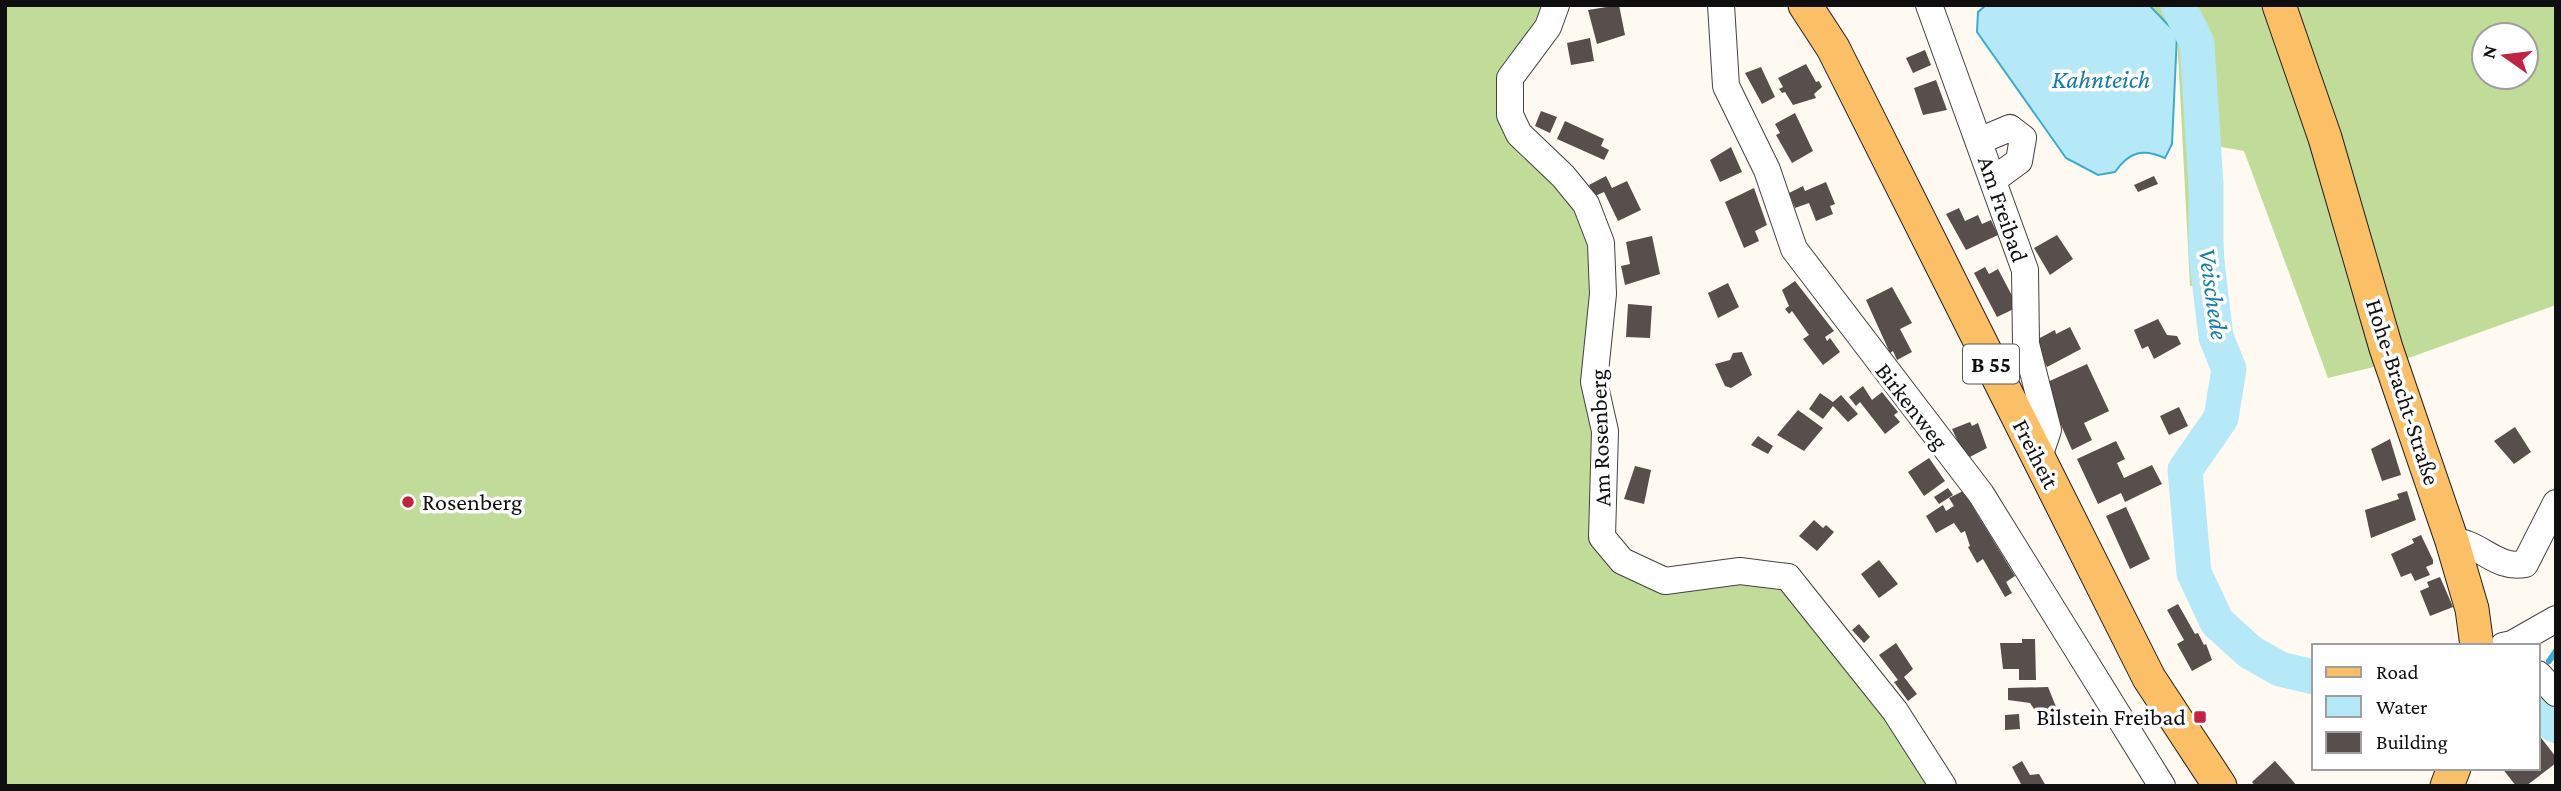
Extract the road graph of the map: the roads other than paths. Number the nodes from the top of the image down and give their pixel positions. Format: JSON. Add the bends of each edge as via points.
{"nodes":[{"id":1,"x":1556,"y":5,"type":"edge"},
{"id":2,"x":1721,"y":5,"type":"edge"},
{"id":3,"x":1805,"y":5,"type":"edge"},
{"id":4,"x":1929,"y":5,"type":"edge"},
{"id":5,"x":2279,"y":5,"type":"edge"},
{"id":6,"x":1979,"y":141,"type":"junction"},
{"id":7,"x":1993,"y":180,"type":"junction"},
{"id":8,"x":2038,"y":460,"type":"junction"},
{"id":9,"x":2556,"y":503,"type":"edge"},
{"id":10,"x":2452,"y":541,"type":"junction"},
{"id":11,"x":2556,"y":618,"type":"edge"},
{"id":12,"x":2477,"y":644,"type":"edge"},
{"id":13,"x":2511,"y":644,"type":"edge"},
{"id":14,"x":2540,"y":676,"type":"edge"},
{"id":15,"x":2556,"y":693,"type":"edge"},
{"id":16,"x":2454,"y":770,"type":"edge"},
{"id":17,"x":1943,"y":786,"type":"edge"},
{"id":18,"x":2162,"y":786,"type":"edge"},
{"id":19,"x":2220,"y":786,"type":"edge"},
{"id":20,"x":2446,"y":786,"type":"edge"}],
"edges":[{"from":1,"to":17,"type":"street","name":"Am Rosenberg","via":[[1548,27],[1510,78],[1510,114],[1519,134],[1586,204],[1601,243],[1603,294],[1594,382],[1605,431],[1602,537],[1622,561],[1665,581],[1740,571],[1788,577],[1895,711]]},
{"from":2,"to":18,"type":"street","name":"Birkenweg","via":[[1726,86],[1767,170],[1794,249],[1981,494]]},
{"from":3,"to":8,"type":"main road","name":"Freiheit","number":"B 55","via":[[1833,48]]},
{"from":4,"to":6,"type":"street","name":"Am Freibad"},
{"from":5,"to":10,"type":"main road","name":"Hohe-Bracht-Straße","via":[[2325,138],[2386,348]]},
{"from":6,"to":7,"type":"street","name":"Am Freibad"},
{"from":6,"to":7,"type":"street","via":[[2010,128],[2023,138],[2019,161]]},
{"from":7,"to":8,"type":"street","name":"Am Freibad","via":[[2025,270],[2026,344],[2048,429]]},
{"from":8,"to":19,"type":"main road","name":"Freiheit","number":"B 55","via":[[2149,678]]},
{"from":9,"to":10,"type":"street","via":[[2525,565],[2508,565],[2473,546]]},
{"from":10,"to":12,"type":"main road","name":"Hohe-Bracht-Straße","via":[[2472,609]]},
{"from":11,"to":13,"type":"street"},
{"from":14,"to":15,"type":"street"},
{"from":16,"to":20,"type":"main road"}]}
